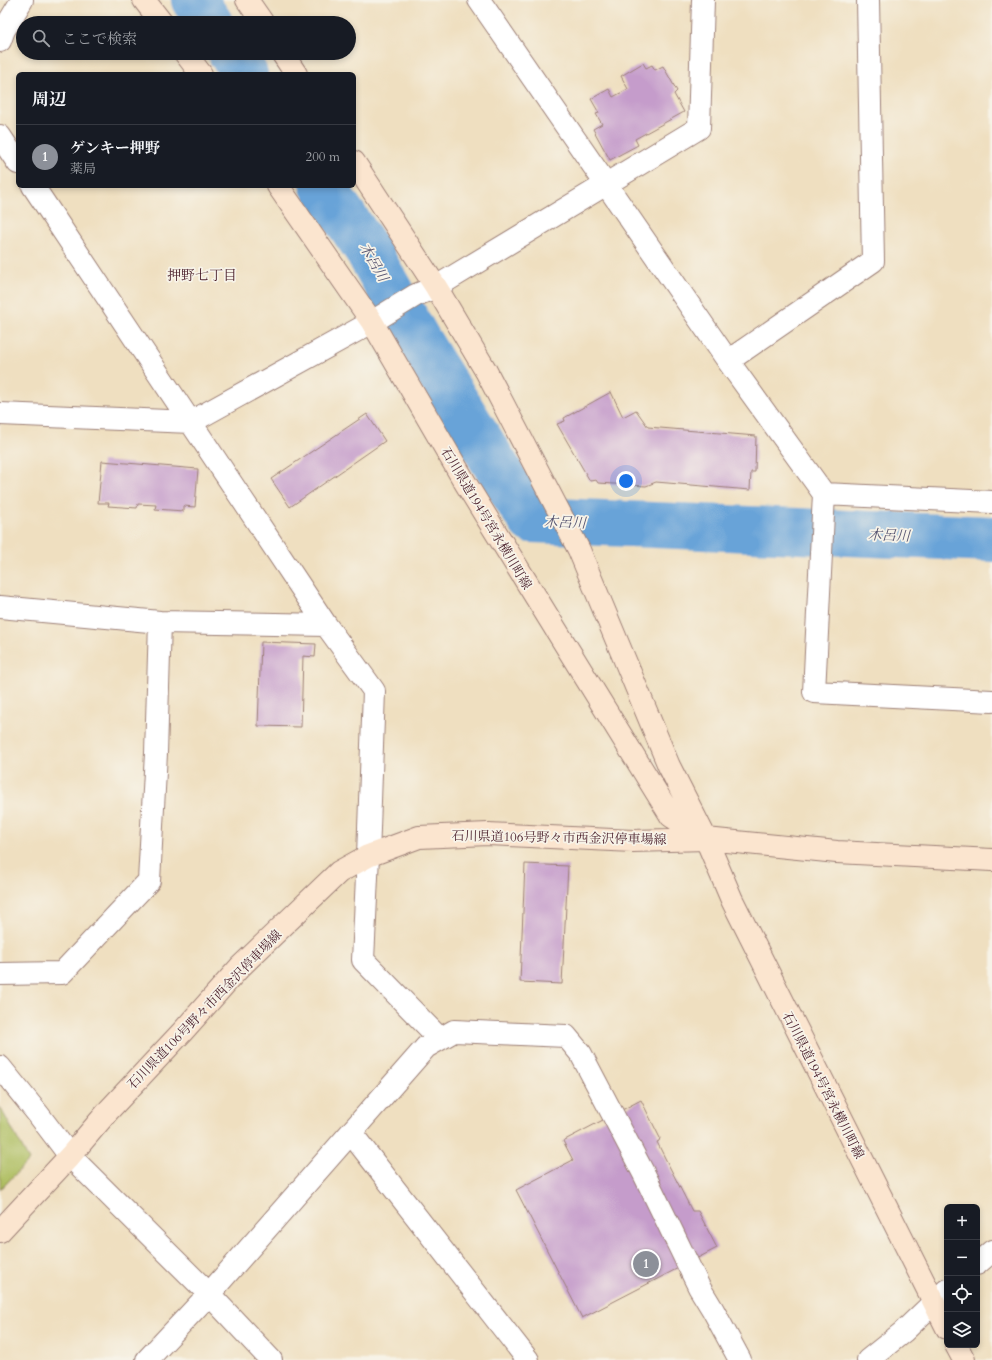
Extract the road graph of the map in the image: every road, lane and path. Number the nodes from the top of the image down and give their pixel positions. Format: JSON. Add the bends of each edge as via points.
{"nodes":[{"id":1,"x":22,"y":0,"type":"edge"},
{"id":2,"x":144,"y":0,"type":"edge"},
{"id":3,"x":246,"y":0,"type":"edge"},
{"id":4,"x":479,"y":0,"type":"edge"},
{"id":5,"x":703,"y":0,"type":"edge"},
{"id":6,"x":868,"y":0,"type":"edge"},
{"id":7,"x":157,"y":16,"type":"edge"},
{"id":8,"x":258,"y":16,"type":"edge"},
{"id":9,"x":0,"y":41,"type":"edge"},
{"id":10,"x":190,"y":60,"type":"edge"},
{"id":11,"x":287,"y":60,"type":"edge"},
{"id":12,"x":199,"y":72,"type":"edge"},
{"id":13,"x":295,"y":72,"type":"edge"},
{"id":14,"x":0,"y":136,"type":"edge"},
{"id":15,"x":16,"y":160,"type":"edge"},
{"id":16,"x":356,"y":166,"type":"edge"},
{"id":17,"x":606,"y":185,"type":"junction"},
{"id":18,"x":34,"y":188,"type":"edge"},
{"id":19,"x":279,"y":188,"type":"edge"},
{"id":20,"x":426,"y":291,"type":"junction"},
{"id":21,"x":376,"y":319,"type":"junction"},
{"id":22,"x":728,"y":361,"type":"junction"},
{"id":23,"x":0,"y":414,"type":"edge"},
{"id":24,"x":191,"y":422,"type":"junction"},
{"id":25,"x":823,"y":500,"type":"junction"},
{"id":26,"x":992,"y":502,"type":"edge"},
{"id":27,"x":0,"y":607,"type":"edge"},
{"id":28,"x":160,"y":622,"type":"junction"},
{"id":29,"x":326,"y":625,"type":"junction"},
{"id":30,"x":992,"y":701,"type":"edge"},
{"id":31,"x":706,"y":839,"type":"junction"},
{"id":32,"x":368,"y":856,"type":"junction"},
{"id":33,"x":992,"y":860,"type":"edge"},
{"id":34,"x":0,"y":974,"type":"edge"},
{"id":35,"x":440,"y":1039,"type":"junction"},
{"id":36,"x":0,"y":1067,"type":"edge"},
{"id":37,"x":351,"y":1133,"type":"junction"},
{"id":38,"x":70,"y":1156,"type":"junction"},
{"id":39,"x":0,"y":1231,"type":"edge"},
{"id":40,"x":992,"y":1251,"type":"edge"},
{"id":41,"x":980,"y":1261,"type":"edge"},
{"id":42,"x":209,"y":1294,"type":"junction"},
{"id":43,"x":940,"y":1296,"type":"edge"},
{"id":44,"x":944,"y":1314,"type":"edge"},
{"id":45,"x":958,"y":1348,"type":"edge"},
{"id":46,"x":147,"y":1360,"type":"edge"},
{"id":47,"x":271,"y":1360,"type":"edge"},
{"id":48,"x":528,"y":1360,"type":"edge"},
{"id":49,"x":740,"y":1360,"type":"edge"},
{"id":50,"x":868,"y":1360,"type":"edge"},
{"id":51,"x":964,"y":1360,"type":"edge"}],
"edges":[{"from":1,"to":9,"type":"street"},
{"from":2,"to":7,"type":"main road"},
{"from":3,"to":8,"type":"main road"},
{"from":4,"to":17,"type":"street"},
{"from":5,"to":17,"type":"street","via":[[699,128]]},
{"from":6,"to":22,"type":"street","via":[[873,261]]},
{"from":10,"to":12,"type":"main road"},
{"from":11,"to":13,"type":"main road"},
{"from":14,"to":15,"type":"street"},
{"from":16,"to":20,"type":"main road","name":"石川県道194号宮永横川町線"},
{"from":17,"to":20,"type":"street"},
{"from":17,"to":22,"type":"street"},
{"from":18,"to":24,"type":"street"},
{"from":19,"to":21,"type":"main road","name":"石川県道194号宮永横川町線"},
{"from":20,"to":21,"type":"street"},
{"from":20,"to":31,"type":"main road","name":"石川県道194号宮永横川町線","via":[[486,371],[579,550],[669,766]]},
{"from":21,"to":24,"type":"street"},
{"from":21,"to":31,"type":"main road","name":"石川県道194号宮永横川町線","via":[[466,484],[671,816]]},
{"from":22,"to":25,"type":"street"},
{"from":23,"to":24,"type":"street"},
{"from":24,"to":29,"type":"street"},
{"from":25,"to":26,"type":"street"},
{"from":25,"to":30,"type":"street","via":[[814,692]]},
{"from":27,"to":28,"type":"street"},
{"from":28,"to":29,"type":"street"},
{"from":28,"to":34,"type":"street","via":[[149,881],[62,974]]},
{"from":29,"to":32,"type":"street","via":[[374,692]]},
{"from":31,"to":32,"type":"main road","name":"石川県道106号野々市西金沢停車場線","via":[[633,841],[488,834],[451,835],[419,837]]},
{"from":31,"to":33,"type":"main road","name":"石川県道106号野々市西金沢停車場線","via":[[837,852]]},
{"from":31,"to":43,"type":"main road","name":"石川県道194号宮永横川町線","via":[[732,900]]},
{"from":32,"to":35,"type":"street","via":[[363,960]]},
{"from":32,"to":38,"type":"main road","name":"石川県道106号野々市西金沢停車場線","via":[[339,872],[240,967]]},
{"from":35,"to":37,"type":"street","via":[[426,1047]]},
{"from":35,"to":49,"type":"street","via":[[454,1030],[566,1036],[581,1054],[699,1287]]},
{"from":36,"to":38,"type":"street"},
{"from":37,"to":42,"type":"street"},
{"from":37,"to":48,"type":"street"},
{"from":38,"to":39,"type":"main road","name":"石川県道106号野々市西金沢停車場線"},
{"from":38,"to":42,"type":"street"},
{"from":40,"to":41,"type":"street"},
{"from":42,"to":46,"type":"street"},
{"from":42,"to":47,"type":"street"},
{"from":43,"to":44,"type":"main road","name":"石川県道194号宮永横川町線"},
{"from":43,"to":50,"type":"street","via":[[903,1332]]},
{"from":45,"to":51,"type":"main road"}]}
